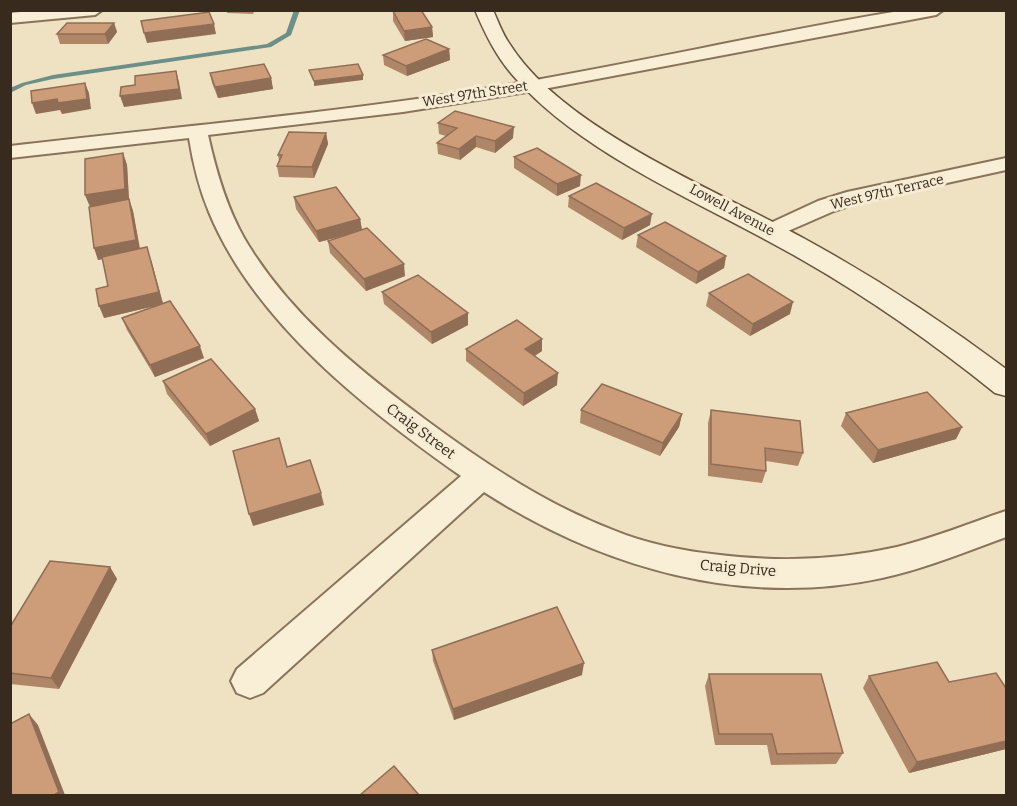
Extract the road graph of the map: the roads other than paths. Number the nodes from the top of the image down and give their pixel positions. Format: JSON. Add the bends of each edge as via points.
{"nodes":[{"id":1,"x":95,"y":10,"type":"edge"},
{"id":2,"x":484,"y":10,"type":"edge"},
{"id":3,"x":936,"y":10,"type":"edge"},
{"id":4,"x":10,"y":18,"type":"edge"},
{"id":5,"x":533,"y":86,"type":"junction"},
{"id":6,"x":197,"y":130,"type":"junction"},
{"id":7,"x":10,"y":152,"type":"edge"},
{"id":8,"x":1006,"y":164,"type":"edge"},
{"id":9,"x":772,"y":231,"type":"junction"},
{"id":10,"x":1006,"y":385,"type":"edge"},
{"id":11,"x":483,"y":475,"type":"junction"},
{"id":12,"x":1006,"y":524,"type":"edge"},
{"id":13,"x":250,"y":681,"type":"dead end"}],
"edges":[{"from":1,"to":4,"type":"street"},
{"from":2,"to":5,"type":"street","name":"Lowell Avenue","via":[[496,39]]},
{"from":3,"to":5,"type":"street","name":"West 97th Street"},
{"from":5,"to":6,"type":"street","name":"West 97th Street"},
{"from":5,"to":9,"type":"street","name":"Lowell Avenue","via":[[606,142]]},
{"from":6,"to":7,"type":"street","name":"West 97th Street"},
{"from":6,"to":11,"type":"street","name":"Craig Street","via":[[214,201],[234,241],[268,290],[353,379]]},
{"from":8,"to":9,"type":"street","name":"West 97th Terrace","via":[[855,197]]},
{"from":9,"to":10,"type":"street","name":"Lowell Avenue","via":[[944,337]]},
{"from":11,"to":12,"type":"street","name":"Craig Drive","via":[[524,503],[632,551],[671,562],[747,572],[834,572],[900,560]]},
{"from":11,"to":13,"type":"street"}]}
